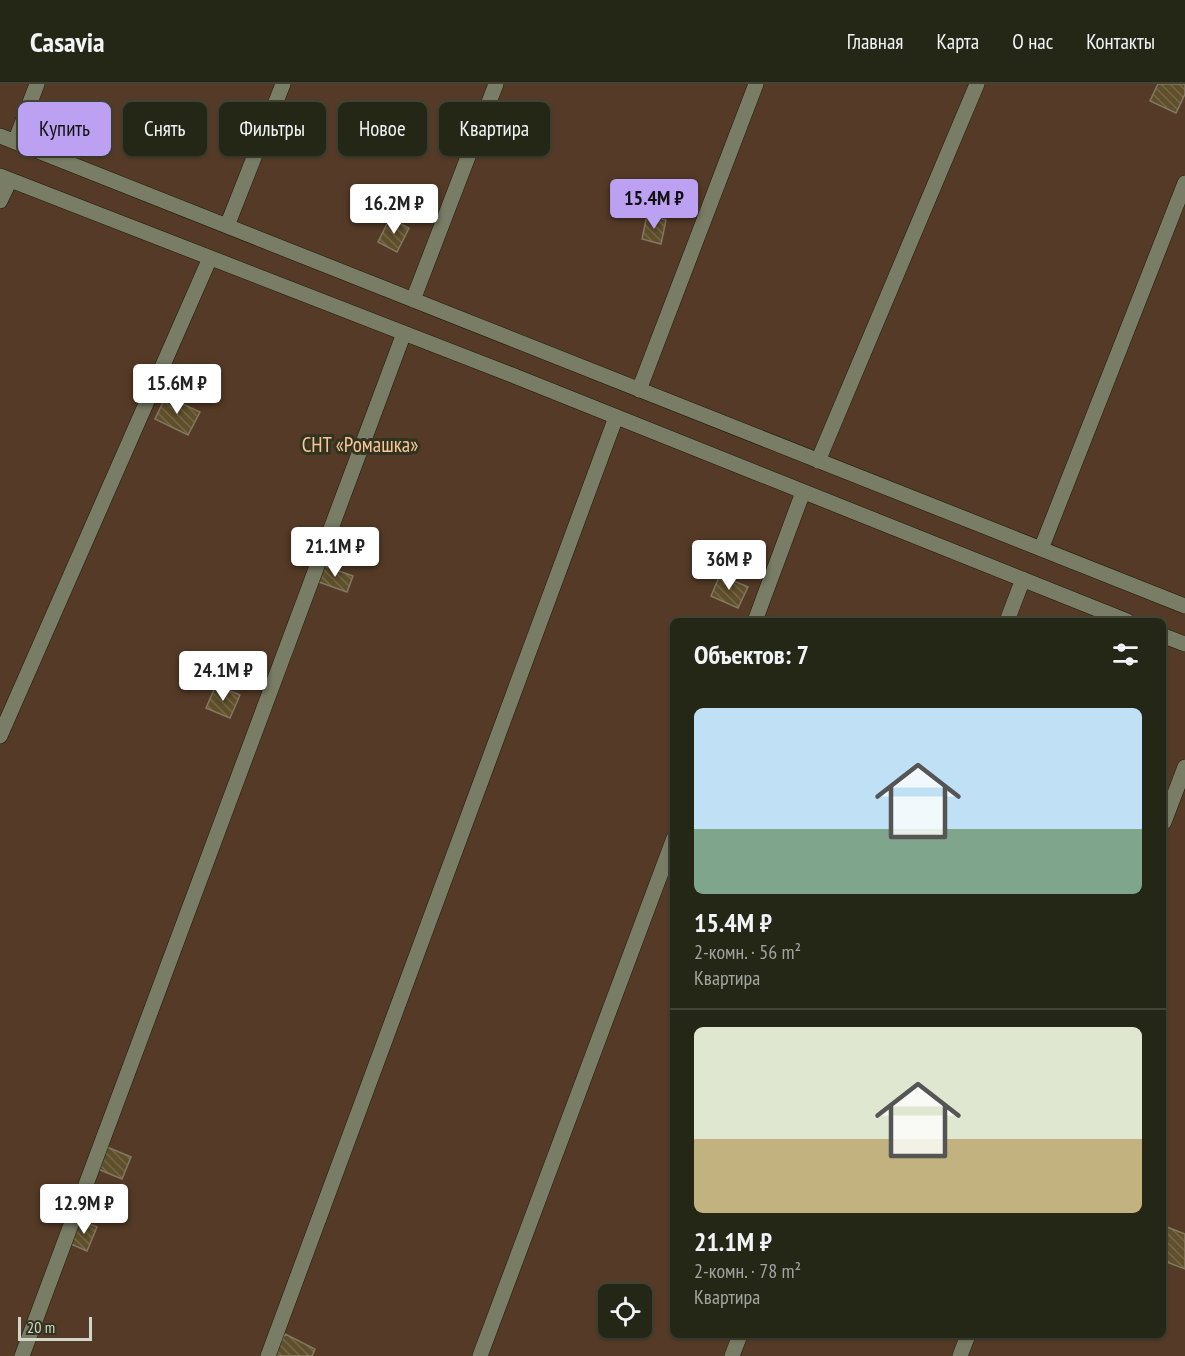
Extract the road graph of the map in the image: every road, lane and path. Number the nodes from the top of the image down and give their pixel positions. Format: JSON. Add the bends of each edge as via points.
{"nodes":[{"id":1,"x":38,"y":84,"type":"edge"},
{"id":2,"x":283,"y":84,"type":"edge"},
{"id":3,"x":496,"y":84,"type":"edge"},
{"id":4,"x":756,"y":84,"type":"edge"},
{"id":5,"x":977,"y":84,"type":"edge"},
{"id":6,"x":7,"y":139,"type":"edge"},
{"id":7,"x":5,"y":178,"type":"edge"},
{"id":8,"x":1185,"y":183,"type":"edge"},
{"id":9,"x":0,"y":201,"type":"edge"},
{"id":10,"x":227,"y":226,"type":"junction"},
{"id":11,"x":210,"y":258,"type":"junction"},
{"id":12,"x":413,"y":300,"type":"junction"},
{"id":13,"x":404,"y":333,"type":"junction"},
{"id":14,"x":639,"y":390,"type":"junction"},
{"id":15,"x":616,"y":417,"type":"junction"},
{"id":16,"x":818,"y":461,"type":"junction"},
{"id":17,"x":803,"y":492,"type":"junction"},
{"id":18,"x":1041,"y":549,"type":"junction"},
{"id":19,"x":1023,"y":579,"type":"junction"},
{"id":20,"x":1185,"y":606,"type":"edge"},
{"id":21,"x":756,"y":618,"type":"edge"},
{"id":22,"x":1008,"y":618,"type":"edge"},
{"id":23,"x":1120,"y":618,"type":"edge"},
{"id":24,"x":1166,"y":637,"type":"edge"},
{"id":25,"x":1185,"y":644,"type":"edge"},
{"id":26,"x":0,"y":736,"type":"edge"},
{"id":27,"x":1185,"y":767,"type":"edge"},
{"id":28,"x":1166,"y":817,"type":"edge"},
{"id":29,"x":670,"y":849,"type":"edge"},
{"id":30,"x":739,"y":1338,"type":"edge"},
{"id":31,"x":967,"y":1338,"type":"edge"},
{"id":32,"x":22,"y":1356,"type":"edge"},
{"id":33,"x":268,"y":1356,"type":"edge"},
{"id":34,"x":480,"y":1356,"type":"edge"},
{"id":35,"x":732,"y":1356,"type":"edge"},
{"id":36,"x":960,"y":1356,"type":"edge"}],
"edges":[{"from":1,"to":6,"type":"street"},
{"from":2,"to":10,"type":"street"},
{"from":3,"to":12,"type":"street"},
{"from":4,"to":14,"type":"street"},
{"from":5,"to":16,"type":"street"},
{"from":6,"to":10,"type":"street"},
{"from":7,"to":9,"type":"street"},
{"from":7,"to":11,"type":"street"},
{"from":8,"to":18,"type":"street"},
{"from":10,"to":12,"type":"street"},
{"from":11,"to":13,"type":"street"},
{"from":11,"to":26,"type":"street"},
{"from":12,"to":14,"type":"street"},
{"from":13,"to":15,"type":"street"},
{"from":13,"to":32,"type":"street"},
{"from":14,"to":16,"type":"street"},
{"from":15,"to":17,"type":"street"},
{"from":15,"to":33,"type":"street"},
{"from":16,"to":18,"type":"street"},
{"from":17,"to":19,"type":"street"},
{"from":17,"to":21,"type":"street"},
{"from":18,"to":20,"type":"street"},
{"from":19,"to":22,"type":"street"},
{"from":19,"to":23,"type":"street"},
{"from":24,"to":25,"type":"street"},
{"from":27,"to":28,"type":"street"},
{"from":29,"to":34,"type":"street"},
{"from":30,"to":35,"type":"street"},
{"from":31,"to":36,"type":"street"}]}
